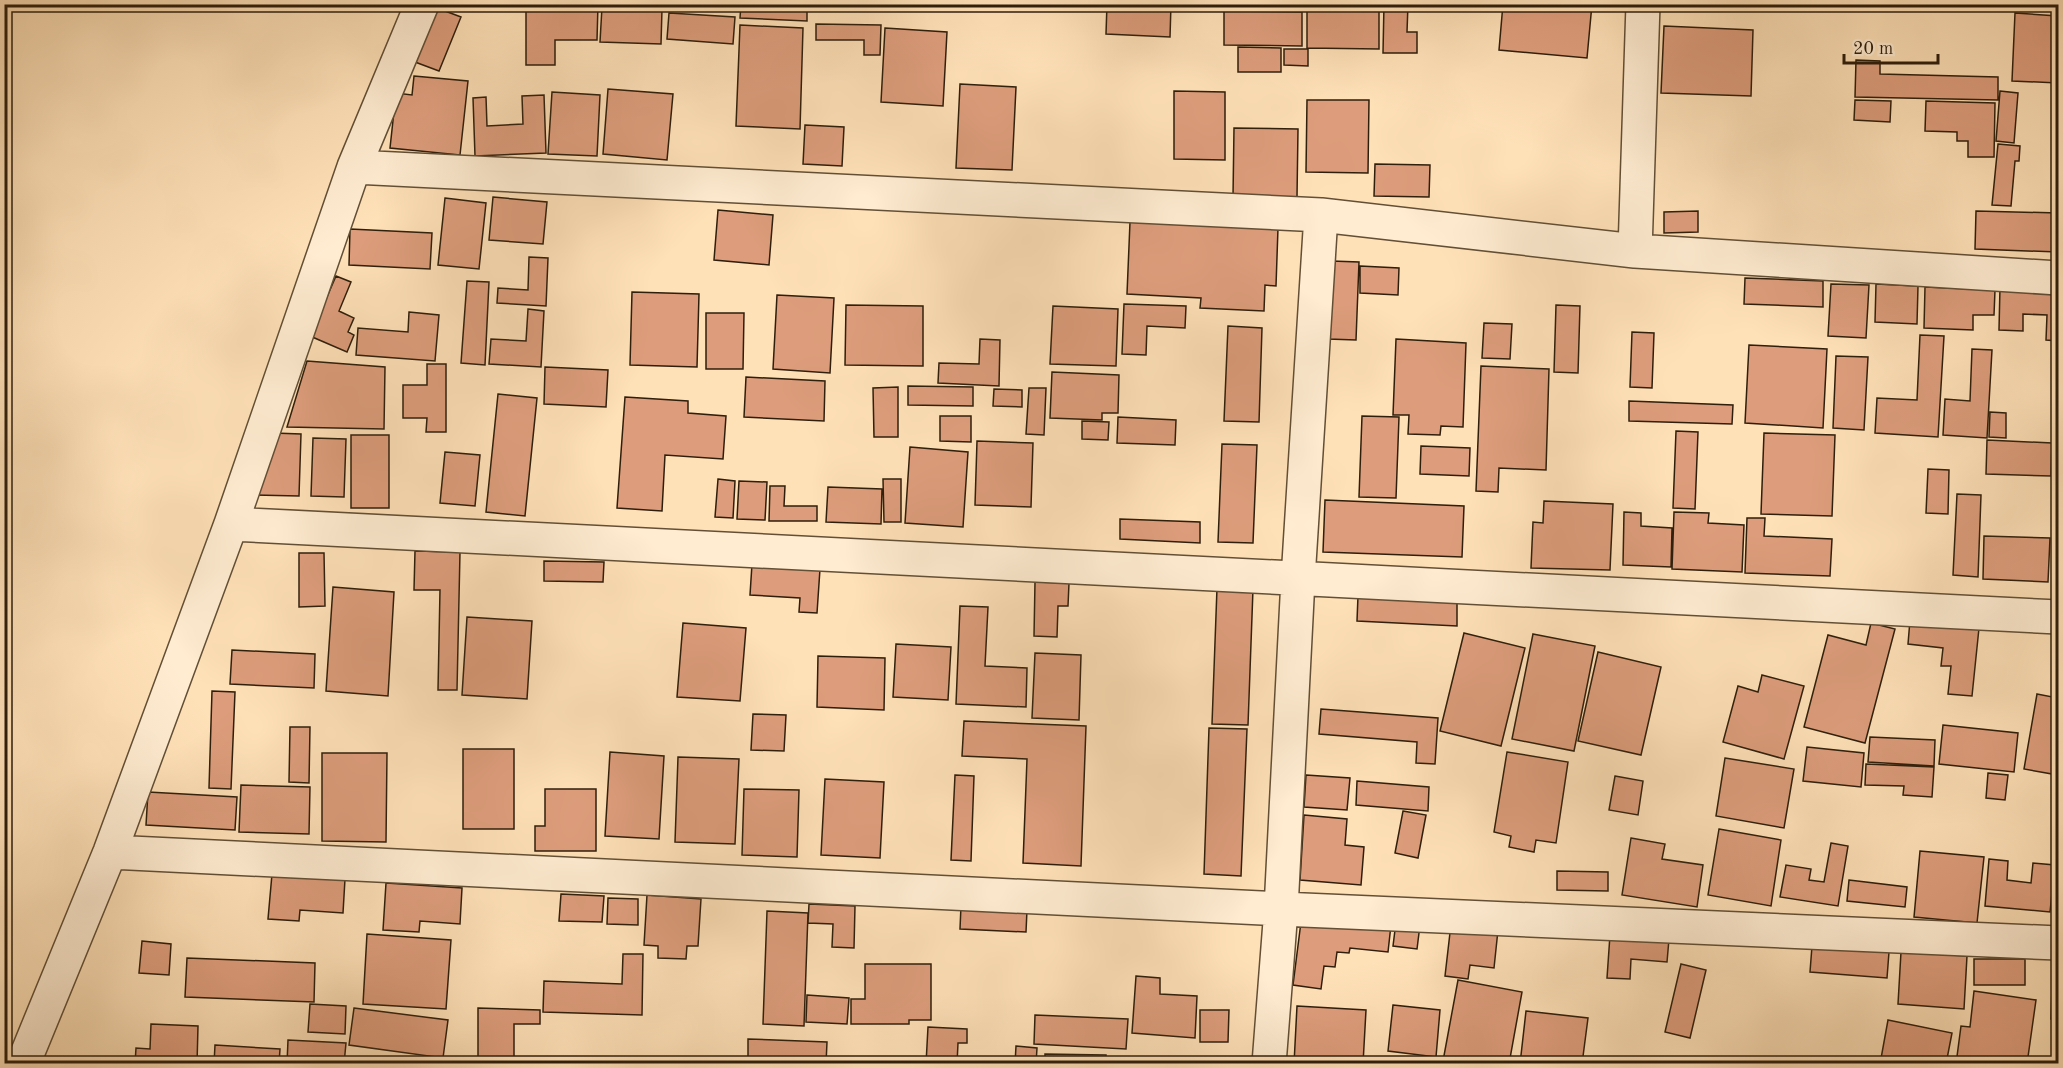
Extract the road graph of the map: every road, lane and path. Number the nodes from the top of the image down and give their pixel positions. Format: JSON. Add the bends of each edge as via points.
{"nodes":[{"id":1,"x":422,"y":4,"type":"edge"},
{"id":2,"x":1643,"y":4,"type":"edge"},
{"id":3,"x":354,"y":167,"type":"junction"},
{"id":4,"x":1321,"y":215,"type":"junction"},
{"id":5,"x":1635,"y":250,"type":"junction"},
{"id":6,"x":2058,"y":278,"type":"edge"},
{"id":7,"x":231,"y":524,"type":"junction"},
{"id":8,"x":1298,"y":579,"type":"junction"},
{"id":9,"x":2058,"y":617,"type":"edge"},
{"id":10,"x":110,"y":852,"type":"junction"},
{"id":11,"x":1281,"y":909,"type":"junction"},
{"id":12,"x":2058,"y":943,"type":"edge"},
{"id":13,"x":23,"y":1064,"type":"edge"},
{"id":14,"x":1269,"y":1064,"type":"edge"}],
"edges":[{"from":1,"to":3,"type":"street"},
{"from":2,"to":5,"type":"street"},
{"from":3,"to":4,"type":"street"},
{"from":3,"to":7,"type":"street"},
{"from":4,"to":5,"type":"street"},
{"from":4,"to":8,"type":"street"},
{"from":5,"to":6,"type":"street"},
{"from":7,"to":8,"type":"street"},
{"from":7,"to":10,"type":"street"},
{"from":8,"to":9,"type":"street"},
{"from":8,"to":11,"type":"street"},
{"from":10,"to":11,"type":"street"},
{"from":10,"to":13,"type":"street"},
{"from":11,"to":12,"type":"street"},
{"from":11,"to":14,"type":"street"}]}
